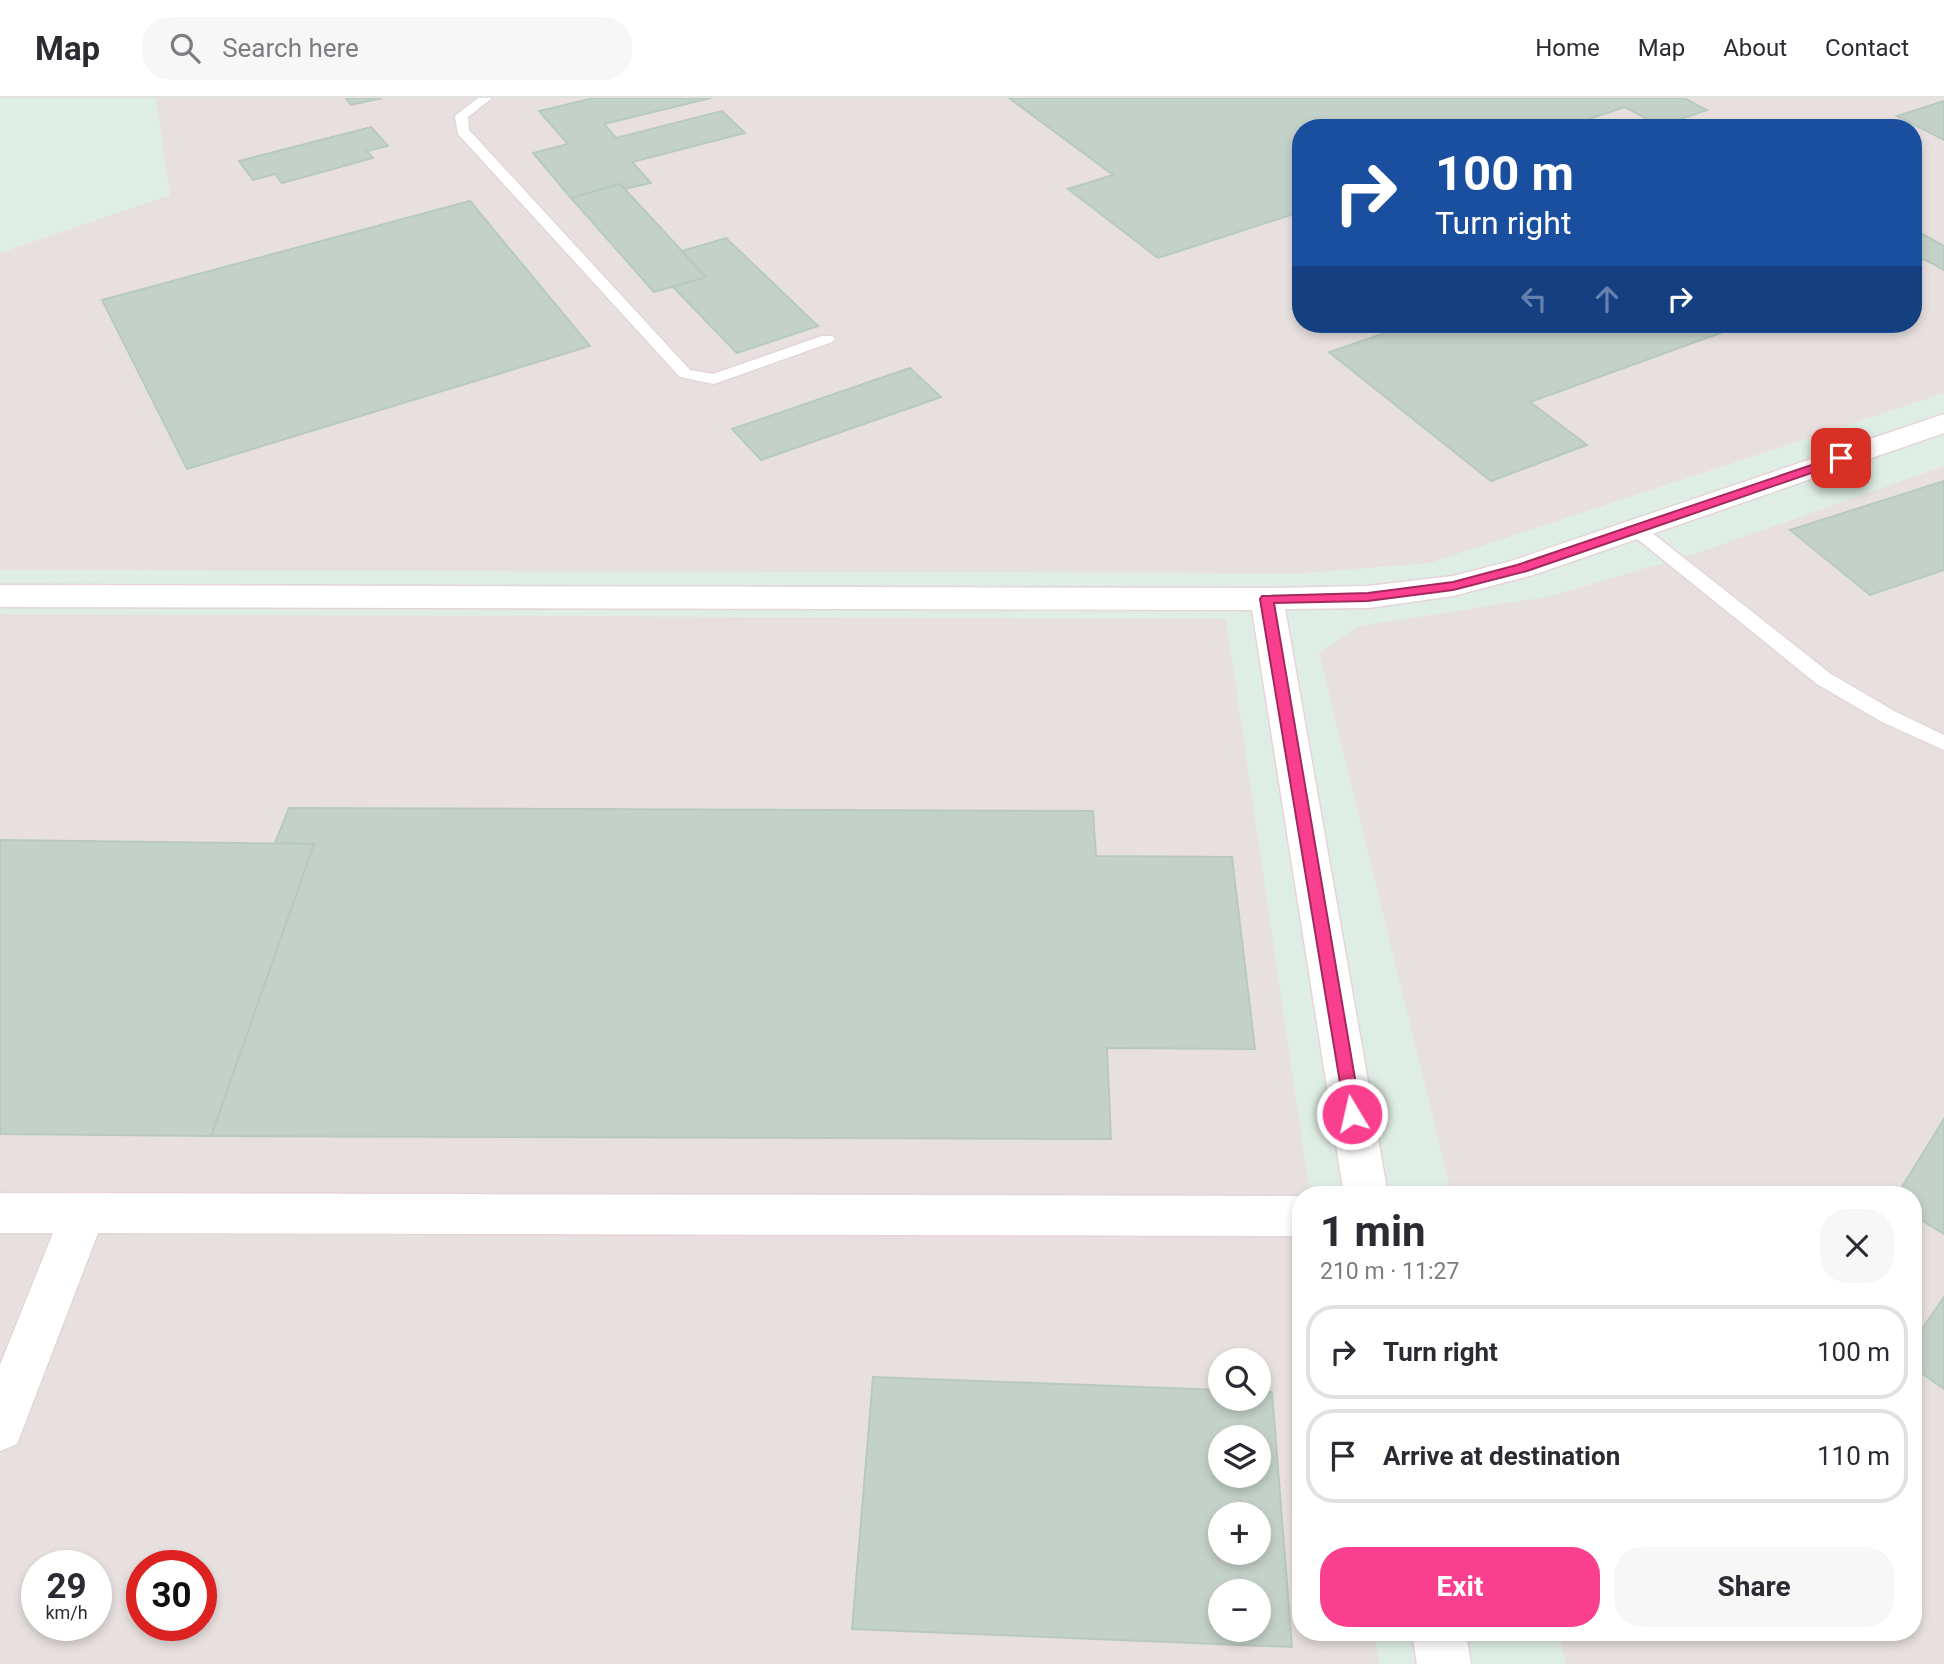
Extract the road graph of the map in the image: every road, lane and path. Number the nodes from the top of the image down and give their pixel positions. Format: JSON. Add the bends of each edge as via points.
{"nodes":[{"id":1,"x":486,"y":98,"type":"edge"},
{"id":2,"x":827,"y":339,"type":"dead end"},
{"id":3,"x":1944,"y":423,"type":"edge"},
{"id":4,"x":1636,"y":528,"type":"junction"},
{"id":5,"x":0,"y":596,"type":"edge"},
{"id":6,"x":1267,"y":599,"type":"junction"},
{"id":7,"x":1944,"y":743,"type":"edge"},
{"id":8,"x":1365,"y":1186,"type":"edge"},
{"id":9,"x":0,"y":1213,"type":"edge"},
{"id":10,"x":83,"y":1213,"type":"junction"},
{"id":11,"x":1292,"y":1216,"type":"edge"},
{"id":12,"x":0,"y":1427,"type":"edge"},
{"id":13,"x":1440,"y":1641,"type":"edge"},
{"id":14,"x":1444,"y":1664,"type":"edge"}],
"edges":[{"from":1,"to":2,"type":"lane","via":[[461,116],[463,131],[685,374],[714,379]]},
{"from":3,"to":4,"type":"street"},
{"from":4,"to":6,"type":"street","via":[[1522,568],[1453,586],[1368,597]]},
{"from":4,"to":7,"type":"lane","via":[[1824,679],[1889,718]]},
{"from":5,"to":6,"type":"street"},
{"from":6,"to":8,"type":"street"},
{"from":9,"to":10,"type":"street"},
{"from":10,"to":11,"type":"street"},
{"from":10,"to":12,"type":"street"},
{"from":13,"to":14,"type":"street"}]}
